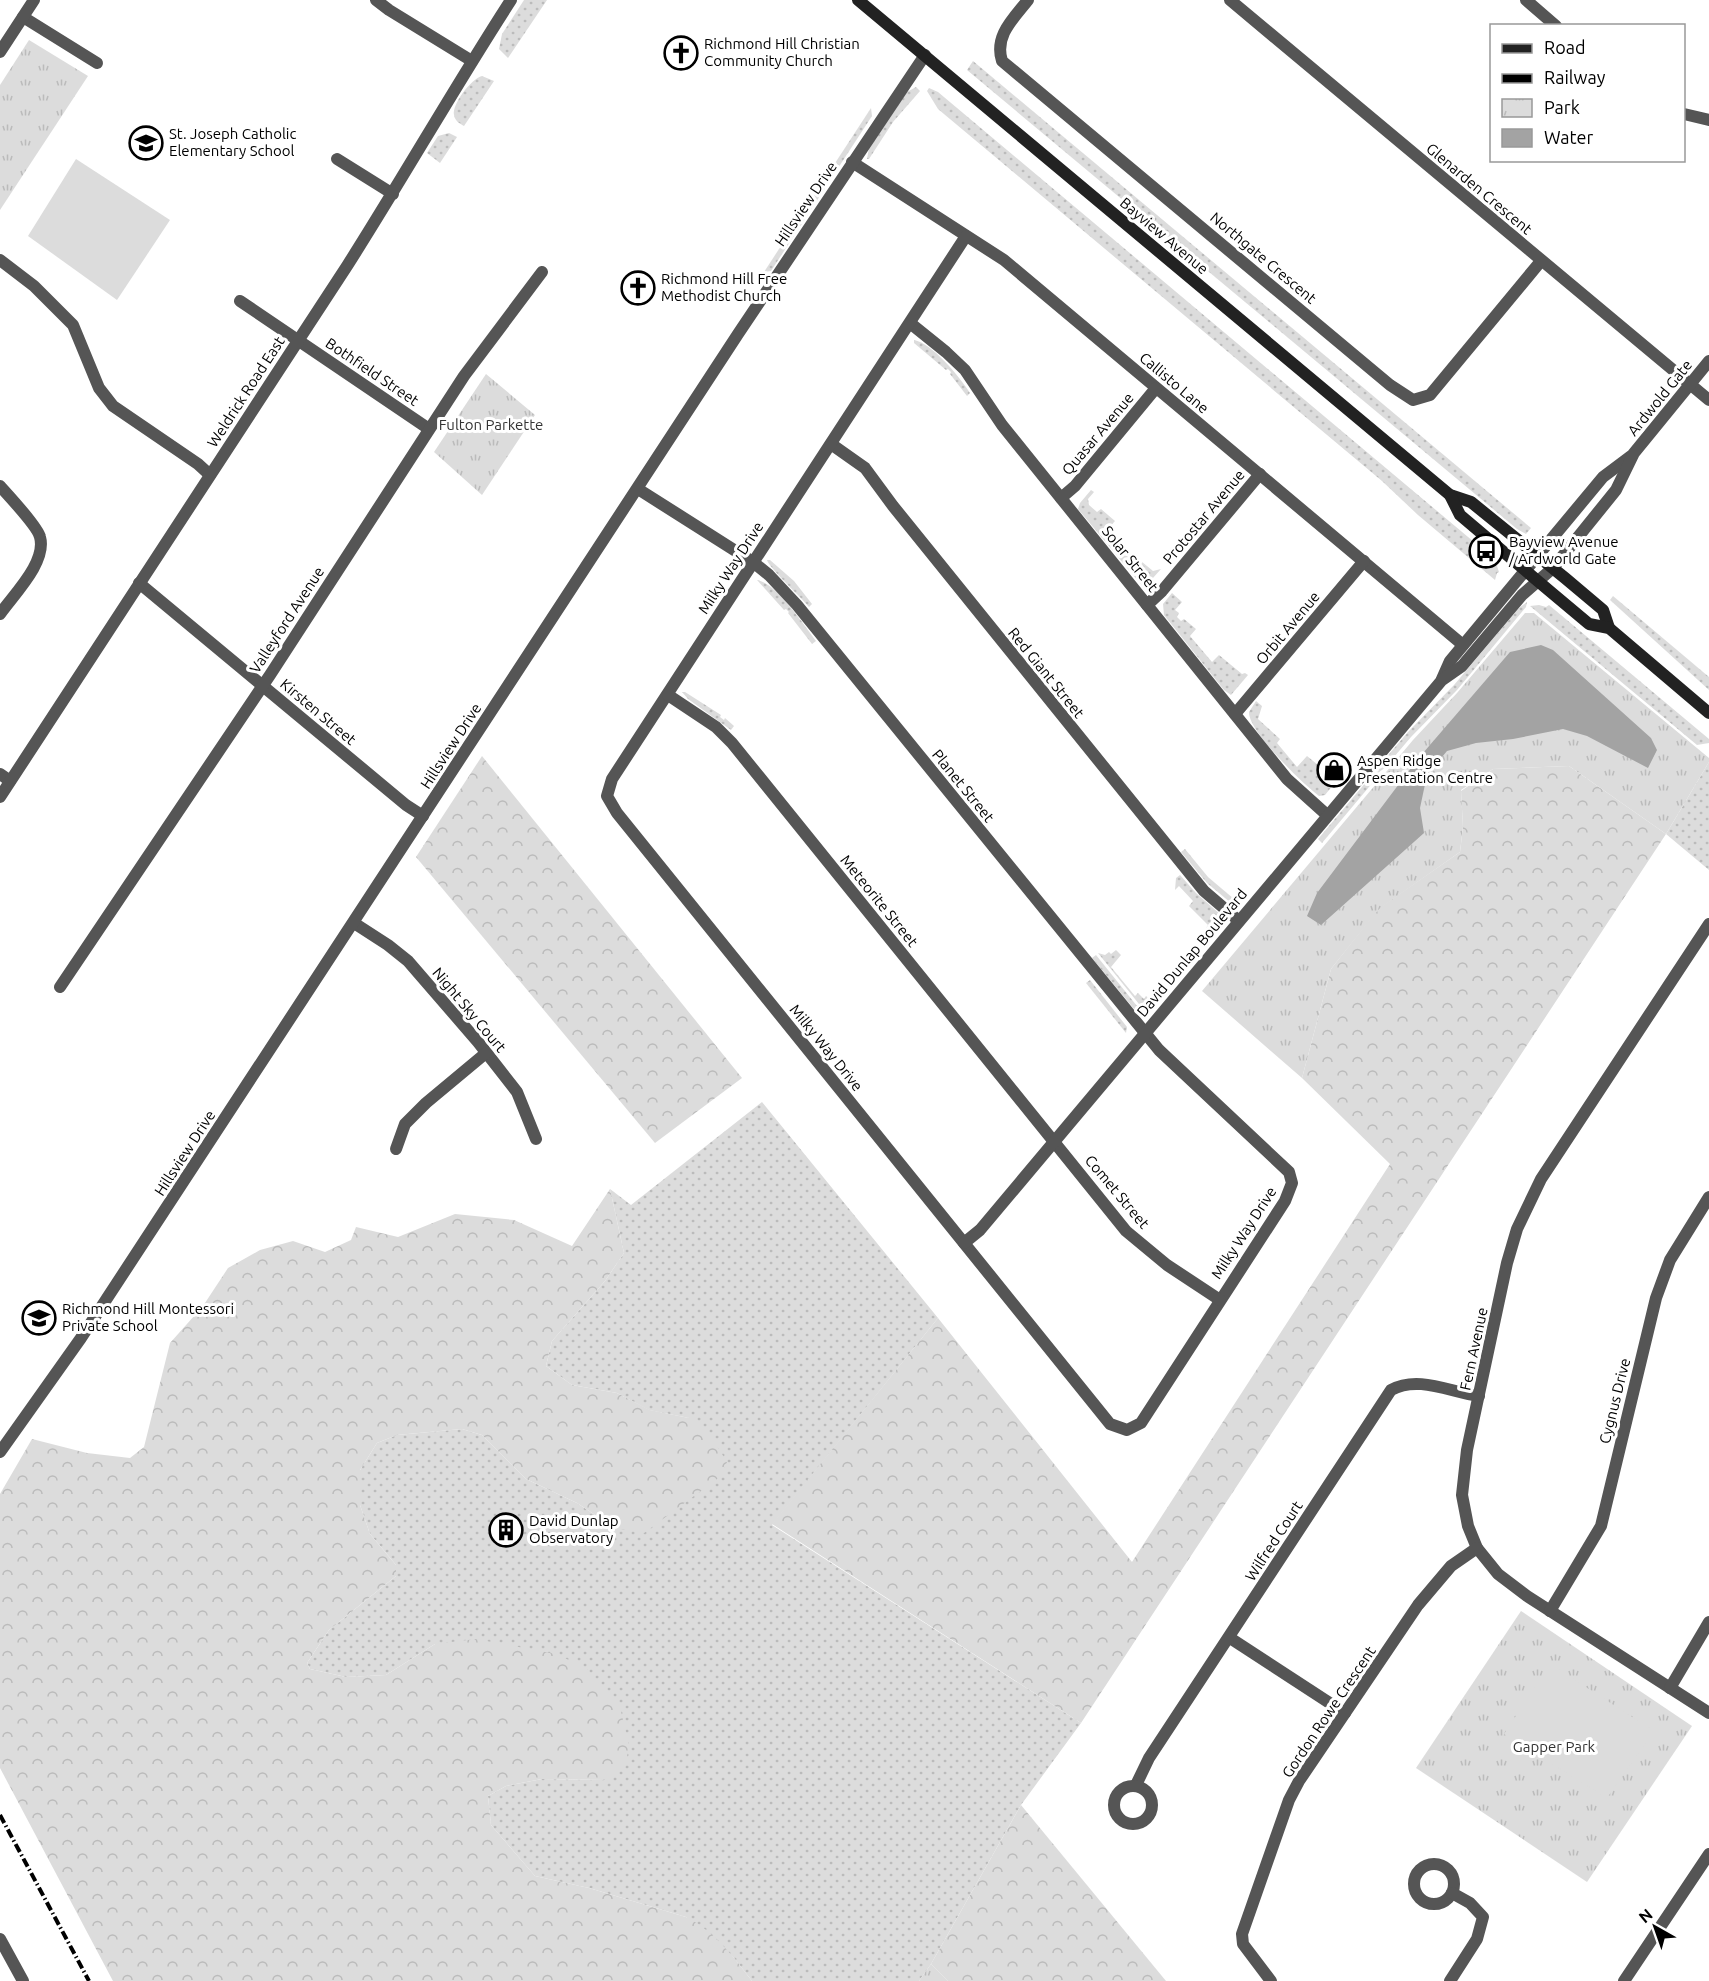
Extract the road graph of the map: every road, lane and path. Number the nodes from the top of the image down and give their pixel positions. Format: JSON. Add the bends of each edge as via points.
{"nodes":[{"id":1,"x":34,"y":0,"type":"edge"},
{"id":2,"x":376,"y":0,"type":"edge"},
{"id":3,"x":511,"y":0,"type":"edge"},
{"id":4,"x":858,"y":0,"type":"edge"},
{"id":5,"x":1028,"y":0,"type":"edge"},
{"id":6,"x":1230,"y":0,"type":"edge"},
{"id":7,"x":1526,"y":0,"type":"edge"},
{"id":8,"x":23,"y":17,"type":"junction"},
{"id":9,"x":1554,"y":24,"type":"edge"},
{"id":10,"x":0,"y":52,"type":"edge"},
{"id":11,"x":925,"y":55,"type":"junction"},
{"id":12,"x":471,"y":61,"type":"junction"},
{"id":13,"x":97,"y":63,"type":"dead end"},
{"id":14,"x":1685,"y":114,"type":"edge"},
{"id":15,"x":1709,"y":120,"type":"edge"},
{"id":16,"x":337,"y":159,"type":"dead end"},
{"id":17,"x":852,"y":162,"type":"junction"},
{"id":18,"x":393,"y":194,"type":"junction"},
{"id":19,"x":966,"y":236,"type":"junction"},
{"id":20,"x":0,"y":260,"type":"edge"},
{"id":21,"x":1541,"y":261,"type":"junction"},
{"id":22,"x":542,"y":272,"type":"dead end"},
{"id":23,"x":240,"y":301,"type":"dead end"},
{"id":24,"x":909,"y":323,"type":"junction"},
{"id":25,"x":299,"y":340,"type":"junction"},
{"id":26,"x":1709,"y":361,"type":"edge"},
{"id":27,"x":1690,"y":385,"type":"junction"},
{"id":28,"x":1156,"y":388,"type":"junction"},
{"id":29,"x":1709,"y":400,"type":"edge"},
{"id":30,"x":429,"y":429,"type":"junction"},
{"id":31,"x":831,"y":444,"type":"junction"},
{"id":32,"x":1634,"y":453,"type":"junction"},
{"id":33,"x":1260,"y":474,"type":"junction"},
{"id":34,"x":210,"y":475,"type":"junction"},
{"id":35,"x":0,"y":486,"type":"edge"},
{"id":36,"x":638,"y":489,"type":"junction"},
{"id":37,"x":1450,"y":495,"type":"junction"},
{"id":38,"x":1061,"y":498,"type":"junction"},
{"id":39,"x":1536,"y":555,"type":"junction"},
{"id":40,"x":1364,"y":561,"type":"junction"},
{"id":41,"x":753,"y":562,"type":"junction"},
{"id":42,"x":1553,"y":568,"type":"junction"},
{"id":43,"x":1524,"y":570,"type":"junction"},
{"id":44,"x":1539,"y":582,"type":"junction"},
{"id":45,"x":139,"y":583,"type":"junction"},
{"id":46,"x":1147,"y":605,"type":"junction"},
{"id":47,"x":0,"y":614,"type":"edge"},
{"id":48,"x":1609,"y":628,"type":"junction"},
{"id":49,"x":1463,"y":645,"type":"junction"},
{"id":50,"x":1442,"y":680,"type":"junction"},
{"id":51,"x":262,"y":686,"type":"junction"},
{"id":52,"x":668,"y":694,"type":"junction"},
{"id":53,"x":1709,"y":713,"type":"edge"},
{"id":54,"x":1235,"y":714,"type":"junction"},
{"id":55,"x":5,"y":777,"type":"edge"},
{"id":56,"x":0,"y":797,"type":"edge"},
{"id":57,"x":1327,"y":815,"type":"junction"},
{"id":58,"x":423,"y":816,"type":"junction"},
{"id":59,"x":1239,"y":921,"type":"junction"},
{"id":60,"x":354,"y":923,"type":"junction"},
{"id":61,"x":1709,"y":924,"type":"edge"},
{"id":62,"x":60,"y":987,"type":"dead end"},
{"id":63,"x":1145,"y":1033,"type":"junction"},
{"id":64,"x":486,"y":1053,"type":"junction"},
{"id":65,"x":536,"y":1139,"type":"dead end"},
{"id":66,"x":1054,"y":1141,"type":"junction"},
{"id":67,"x":396,"y":1149,"type":"dead end"},
{"id":68,"x":1709,"y":1197,"type":"edge"},
{"id":69,"x":964,"y":1244,"type":"junction"},
{"id":70,"x":1220,"y":1300,"type":"junction"},
{"id":71,"x":1479,"y":1396,"type":"junction"},
{"id":72,"x":0,"y":1452,"type":"edge"},
{"id":73,"x":1477,"y":1548,"type":"junction"},
{"id":74,"x":1550,"y":1611,"type":"junction"},
{"id":75,"x":1709,"y":1622,"type":"edge"},
{"id":76,"x":1230,"y":1638,"type":"junction"},
{"id":77,"x":1670,"y":1688,"type":"junction"},
{"id":78,"x":1346,"y":1713,"type":"junction"},
{"id":79,"x":1709,"y":1713,"type":"edge"},
{"id":80,"x":1136,"y":1785,"type":"dead end"},
{"id":81,"x":1709,"y":1854,"type":"edge"},
{"id":82,"x":1452,"y":1893,"type":"dead end"},
{"id":83,"x":0,"y":1939,"type":"edge"},
{"id":84,"x":22,"y":1981,"type":"edge"},
{"id":85,"x":1272,"y":1981,"type":"edge"},
{"id":86,"x":1450,"y":1981,"type":"edge"},
{"id":87,"x":1624,"y":1981,"type":"edge"}],
"edges":[{"from":1,"to":8,"type":"street"},
{"from":2,"to":12,"type":"street"},
{"from":3,"to":12,"type":"street","name":"Weldrick Road East"},
{"from":4,"to":11,"type":"main road","name":"Bayview Avenue"},
{"from":5,"to":21,"type":"street","name":"Northgate Crescent","via":[[1006,27],[999,44],[1002,61],[1390,385],[1413,400],[1430,395]]},
{"from":6,"to":21,"type":"street","name":"Glenarden Crescent"},
{"from":7,"to":9,"type":"street"},
{"from":8,"to":10,"type":"street"},
{"from":8,"to":13,"type":"street"},
{"from":11,"to":17,"type":"street","name":"Hillsview Drive"},
{"from":11,"to":37,"type":"main road","name":"Bayview Avenue"},
{"from":12,"to":18,"type":"street","name":"Weldrick Road East"},
{"from":14,"to":15,"type":"street"},
{"from":16,"to":18,"type":"street"},
{"from":17,"to":19,"type":"street","name":"Callisto Lane"},
{"from":17,"to":36,"type":"street","name":"Hillsview Drive"},
{"from":18,"to":25,"type":"street","name":"Weldrick Road East"},
{"from":19,"to":24,"type":"street","name":"Milky Way Drive"},
{"from":19,"to":28,"type":"street","name":"Callisto Lane","via":[[1004,260]]},
{"from":20,"to":34,"type":"street","via":[[34,286],[73,325],[99,388],[113,406]]},
{"from":21,"to":27,"type":"street","name":"Glenarden Crescent"},
{"from":22,"to":30,"type":"street","name":"Valleyford Avenue"},
{"from":23,"to":25,"type":"street","name":"Bothfield Street"},
{"from":24,"to":31,"type":"street","name":"Milky Way Drive"},
{"from":24,"to":38,"type":"street","name":"Solar Street","via":[[965,370]]},
{"from":25,"to":30,"type":"street","name":"Bothfield Street"},
{"from":25,"to":34,"type":"street","name":"Weldrick Road East"},
{"from":26,"to":27,"type":"street","name":"Ardwold Gate"},
{"from":27,"to":29,"type":"street","name":"Glenarden Crescent"},
{"from":27,"to":32,"type":"street","name":"Ardwold Gate"},
{"from":28,"to":33,"type":"street","name":"Callisto Lane"},
{"from":28,"to":38,"type":"street","name":"Quasar Avenue"},
{"from":30,"to":51,"type":"street","name":"Valleyford Avenue"},
{"from":31,"to":41,"type":"street","name":"Milky Way Drive"},
{"from":31,"to":59,"type":"street","name":"Red Giant Street","via":[[871,474],[892,506],[1204,891]]},
{"from":32,"to":39,"type":"street","name":"Ardwold Gate","via":[[1603,477]]},
{"from":32,"to":42,"type":"street","name":"Ardwold Gate","via":[[1616,490]]},
{"from":33,"to":40,"type":"street","name":"Callisto Lane"},
{"from":33,"to":46,"type":"street","name":"Protostar Avenue"},
{"from":34,"to":45,"type":"street","name":"Weldrick Road East"},
{"from":35,"to":47,"type":"street","via":[[40,536],[41,548],[33,570]]},
{"from":36,"to":41,"type":"street","name":"Planet Street"},
{"from":36,"to":58,"type":"street","name":"Hillsview Drive"},
{"from":37,"to":39,"type":"main road","name":"Bayview Avenue","via":[[1471,502]]},
{"from":37,"to":43,"type":"main road","name":"Bayview Avenue","via":[[1460,515]]},
{"from":38,"to":46,"type":"street","name":"Solar Street"},
{"from":39,"to":42,"type":"main road","name":"Bayview Avenue"},
{"from":39,"to":43,"type":"street","name":"David Dunlap Boulevard"},
{"from":40,"to":49,"type":"street","name":"Callisto Lane"},
{"from":40,"to":54,"type":"street","name":"Orbit Avenue"},
{"from":41,"to":52,"type":"street","name":"Milky Way Drive"},
{"from":41,"to":63,"type":"street","name":"Planet Street","via":[[797,605]]},
{"from":42,"to":44,"type":"street","name":"Ardwold Gate"},
{"from":42,"to":48,"type":"main road","name":"Bayview Avenue","via":[[1603,610]]},
{"from":43,"to":44,"type":"main road","name":"Bayview Avenue"},
{"from":43,"to":49,"type":"street","name":"David Dunlap Boulevard"},
{"from":44,"to":48,"type":"main road","name":"Bayview Avenue","via":[[1589,624]]},
{"from":44,"to":50,"type":"street","name":"David Dunlap Boulevard","via":[[1522,594],[1462,666]]},
{"from":45,"to":51,"type":"street","name":"Kirsten Street"},
{"from":45,"to":55,"type":"street","name":"Weldrick Road East"},
{"from":46,"to":54,"type":"street","name":"Solar Street"},
{"from":48,"to":53,"type":"main road","name":"Bayview Avenue"},
{"from":49,"to":50,"type":"street","name":"David Dunlap Boulevard"},
{"from":50,"to":57,"type":"street","name":"David Dunlap Boulevard"},
{"from":51,"to":58,"type":"street","name":"Kirsten Street"},
{"from":51,"to":62,"type":"street","name":"Valleyford Avenue"},
{"from":52,"to":66,"type":"street","name":"Meteorite Street","via":[[732,743]]},
{"from":52,"to":69,"type":"street","name":"Milky Way Drive","via":[[612,779],[607,796],[611,806]]},
{"from":54,"to":57,"type":"street","name":"Solar Street","via":[[1287,779]]},
{"from":55,"to":56,"type":"street","name":"Weldrick Road East"},
{"from":57,"to":59,"type":"street","name":"David Dunlap Boulevard"},
{"from":58,"to":60,"type":"street","name":"Hillsview Drive"},
{"from":59,"to":63,"type":"street","name":"David Dunlap Boulevard"},
{"from":60,"to":64,"type":"street","name":"Night Sky Court","via":[[408,961]]},
{"from":60,"to":72,"type":"street","name":"Hillsview Drive","via":[[81,1338]]},
{"from":61,"to":71,"type":"street","name":"Fern Avenue","via":[[1528,1204],[1507,1263]]},
{"from":63,"to":66,"type":"street","name":"David Dunlap Boulevard"},
{"from":63,"to":70,"type":"street","name":"Milky Way Drive","via":[[1289,1172],[1292,1183],[1286,1201]]},
{"from":64,"to":65,"type":"street","name":"Night Sky Court","via":[[517,1092]]},
{"from":64,"to":67,"type":"street","via":[[405,1124]]},
{"from":66,"to":69,"type":"street","name":"David Dunlap Boulevard"},
{"from":66,"to":70,"type":"street","name":"Comet Street","via":[[1126,1231],[1167,1265]]},
{"from":68,"to":74,"type":"street","name":"Cygnus Drive","via":[[1670,1260],[1656,1298],[1601,1526]]},
{"from":69,"to":70,"type":"street","name":"Milky Way Drive","via":[[1110,1424],[1127,1430],[1141,1422]]},
{"from":71,"to":73,"type":"street","name":"Fern Avenue","via":[[1462,1495]]},
{"from":71,"to":76,"type":"street","name":"Wilfred Court","via":[[1414,1382],[1391,1390]]},
{"from":73,"to":74,"type":"street","name":"Fern Avenue","via":[[1498,1574]]},
{"from":73,"to":78,"type":"street","name":"Gordon Rowe Crescent","via":[[1440,1577]]},
{"from":74,"to":77,"type":"street","name":"Fern Avenue"},
{"from":75,"to":77,"type":"street"},
{"from":76,"to":78,"type":"street"},
{"from":76,"to":80,"type":"street","name":"Wilfred Court","via":[[1149,1758]]},
{"from":77,"to":79,"type":"street","name":"Fern Avenue"},
{"from":78,"to":85,"type":"street","name":"Gordon Rowe Crescent","via":[[1289,1800],[1242,1934],[1243,1944]]},
{"from":81,"to":87,"type":"street"},
{"from":82,"to":86,"type":"street","via":[[1470,1903],[1483,1917],[1477,1939]]},
{"from":83,"to":84,"type":"street"}]}
